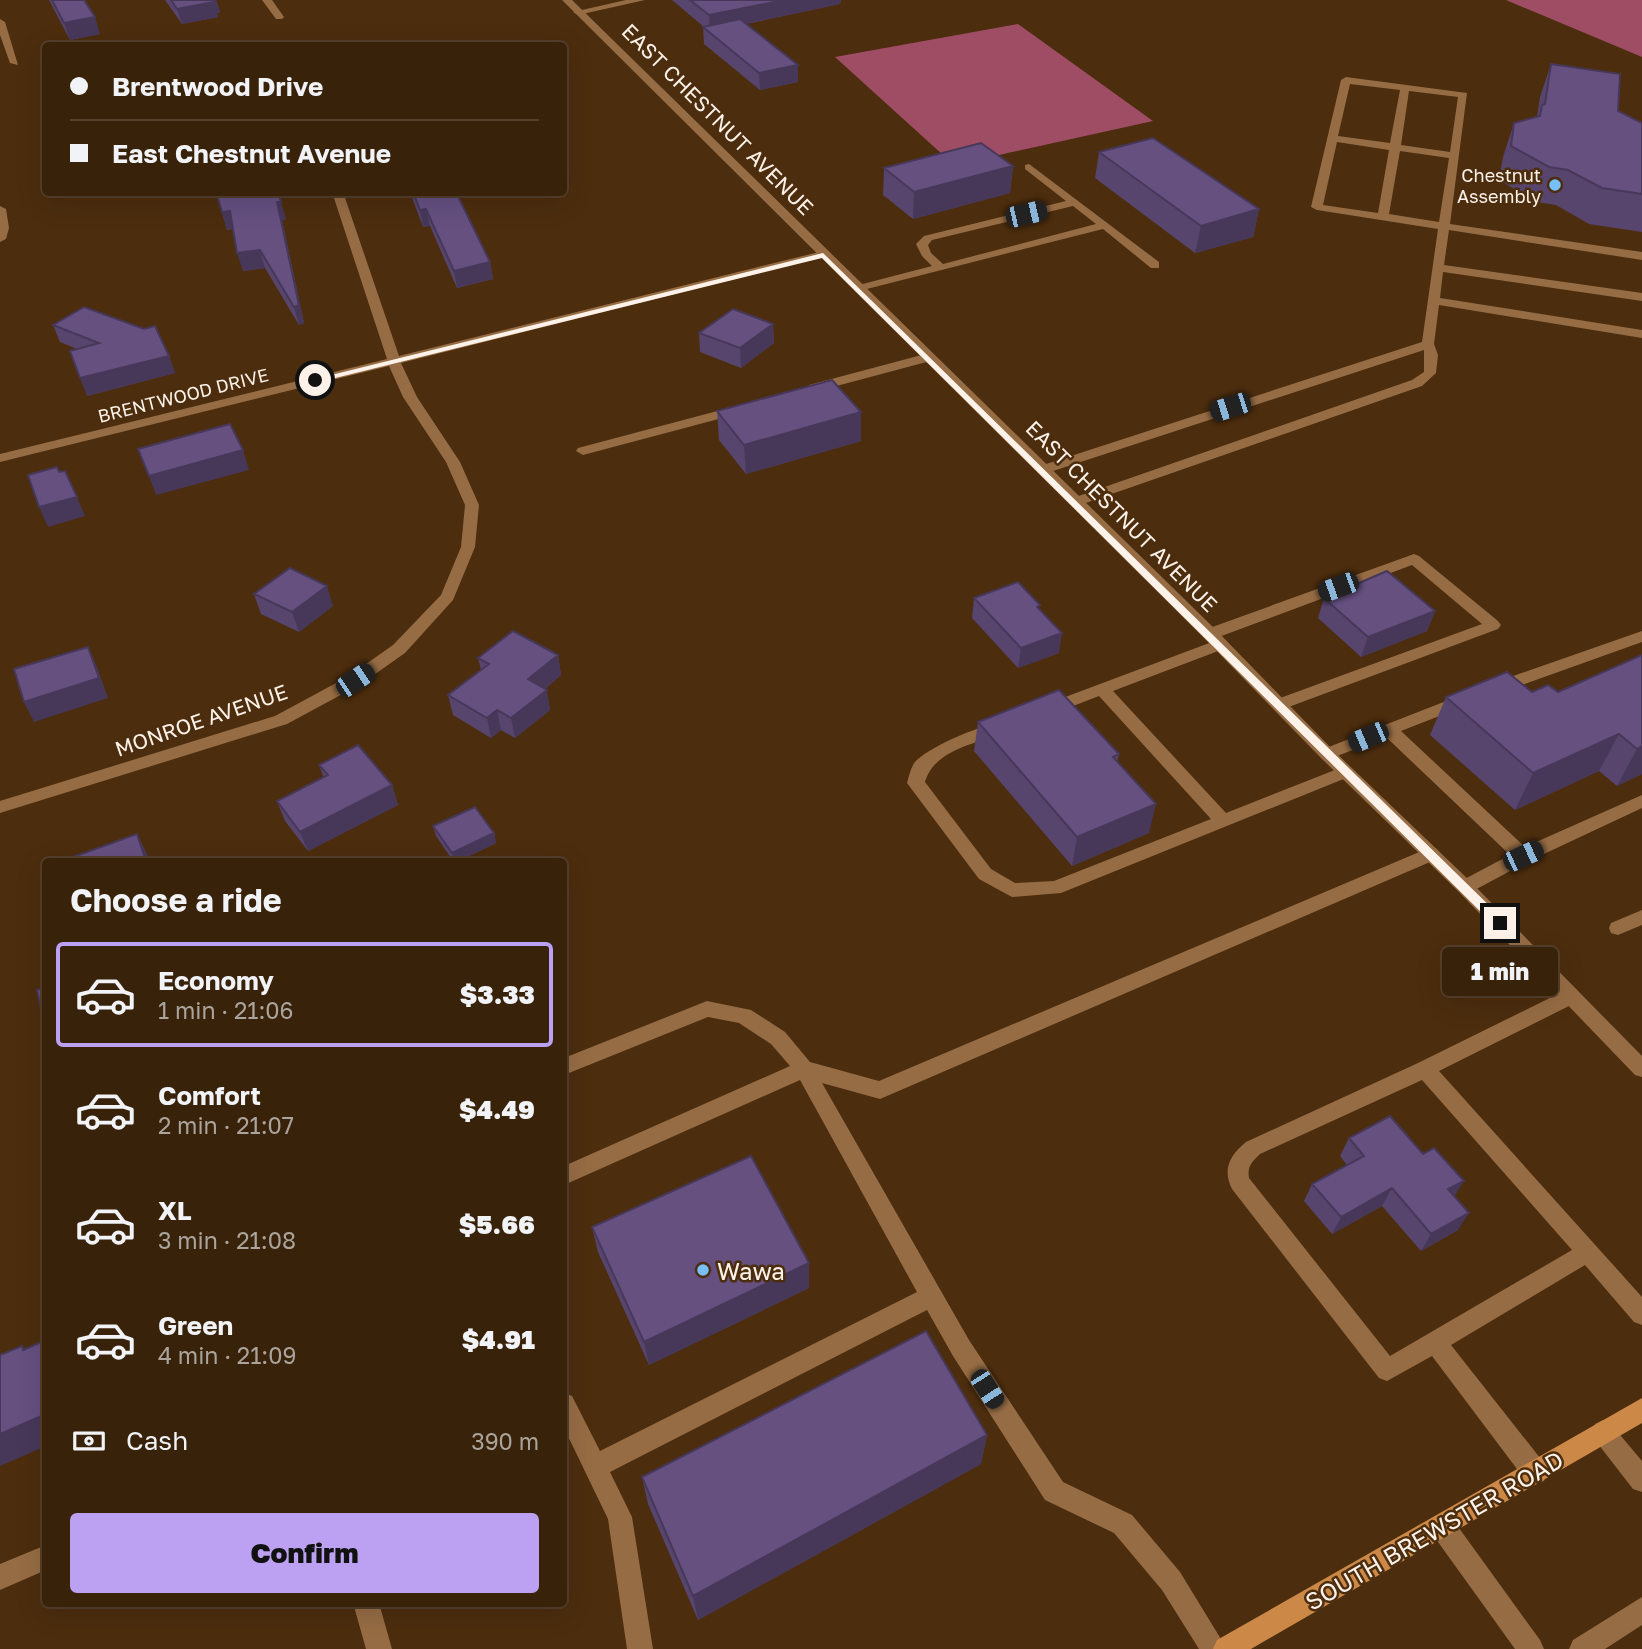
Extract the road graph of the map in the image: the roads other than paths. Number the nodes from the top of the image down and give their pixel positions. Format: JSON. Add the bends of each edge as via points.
{"nodes":[{"id":1,"x":267,"y":0,"type":"edge"},
{"id":2,"x":567,"y":0,"type":"edge"},
{"id":3,"x":640,"y":0,"type":"edge"},
{"id":4,"x":579,"y":12,"type":"junction"},
{"id":5,"x":279,"y":16,"type":"dead end"},
{"id":6,"x":0,"y":22,"type":"edge"},
{"id":7,"x":15,"y":63,"type":"dead end"},
{"id":8,"x":1405,"y":88,"type":"junction"},
{"id":9,"x":1331,"y":138,"type":"junction"},
{"id":10,"x":1395,"y":147,"type":"junction"},
{"id":11,"x":1454,"y":156,"type":"junction"},
{"id":12,"x":1029,"y":167,"type":"dead end"},
{"id":13,"x":338,"y":196,"type":"edge"},
{"id":14,"x":1076,"y":202,"type":"junction"},
{"id":15,"x":0,"y":209,"type":"edge"},
{"id":16,"x":1383,"y":217,"type":"junction"},
{"id":17,"x":1105,"y":225,"type":"junction"},
{"id":18,"x":1444,"y":226,"type":"junction"},
{"id":19,"x":0,"y":239,"type":"edge"},
{"id":20,"x":823,"y":255,"type":"junction"},
{"id":21,"x":1642,"y":256,"type":"edge"},
{"id":22,"x":1155,"y":265,"type":"dead end"},
{"id":23,"x":942,"y":268,"type":"junction"},
{"id":24,"x":1438,"y":268,"type":"junction"},
{"id":25,"x":859,"y":289,"type":"junction"},
{"id":26,"x":1642,"y":297,"type":"edge"},
{"id":27,"x":1434,"y":302,"type":"junction"},
{"id":28,"x":1642,"y":334,"type":"edge"},
{"id":29,"x":1428,"y":344,"type":"junction"},
{"id":30,"x":929,"y":357,"type":"junction"},
{"id":31,"x":394,"y":361,"type":"junction"},
{"id":32,"x":796,"y":393,"type":"edge"},
{"id":33,"x":756,"y":404,"type":"edge"},
{"id":34,"x":583,"y":452,"type":"dead end"},
{"id":35,"x":0,"y":458,"type":"edge"},
{"id":36,"x":1042,"y":470,"type":"junction"},
{"id":37,"x":1075,"y":502,"type":"junction"},
{"id":38,"x":1642,"y":636,"type":"edge"},
{"id":39,"x":1215,"y":639,"type":"junction"},
{"id":40,"x":1102,"y":689,"type":"junction"},
{"id":41,"x":1278,"y":705,"type":"junction"},
{"id":42,"x":1039,"y":713,"type":"edge"},
{"id":43,"x":1014,"y":723,"type":"edge"},
{"id":44,"x":1388,"y":729,"type":"junction"},
{"id":45,"x":1327,"y":754,"type":"junction"},
{"id":46,"x":1345,"y":772,"type":"junction"},
{"id":47,"x":1642,"y":801,"type":"edge"},
{"id":48,"x":0,"y":807,"type":"edge"},
{"id":49,"x":1223,"y":821,"type":"junction"},
{"id":50,"x":1430,"y":854,"type":"junction"},
{"id":51,"x":1523,"y":856,"type":"junction"},
{"id":52,"x":1465,"y":887,"type":"junction"},
{"id":53,"x":1642,"y":917,"type":"edge"},
{"id":54,"x":1618,"y":928,"type":"dead end"},
{"id":55,"x":1570,"y":996,"type":"junction"},
{"id":56,"x":567,"y":1065,"type":"edge"},
{"id":57,"x":804,"y":1069,"type":"junction"},
{"id":58,"x":1425,"y":1069,"type":"junction"},
{"id":59,"x":1642,"y":1069,"type":"edge"},
{"id":60,"x":567,"y":1175,"type":"edge"},
{"id":61,"x":1588,"y":1252,"type":"junction"},
{"id":62,"x":932,"y":1296,"type":"junction"},
{"id":63,"x":1642,"y":1314,"type":"edge"},
{"id":64,"x":1435,"y":1342,"type":"junction"},
{"id":65,"x":567,"y":1410,"type":"edge"},
{"id":66,"x":1642,"y":1410,"type":"edge"},
{"id":67,"x":1603,"y":1433,"type":"junction"},
{"id":68,"x":594,"y":1467,"type":"junction"},
{"id":69,"x":1535,"y":1472,"type":"junction"},
{"id":70,"x":1642,"y":1480,"type":"edge"},
{"id":71,"x":1442,"y":1526,"type":"junction"},
{"id":72,"x":42,"y":1558,"type":"edge"},
{"id":73,"x":0,"y":1577,"type":"edge"},
{"id":74,"x":367,"y":1607,"type":"edge"},
{"id":75,"x":1642,"y":1610,"type":"edge"},
{"id":76,"x":379,"y":1649,"type":"edge"},
{"id":77,"x":640,"y":1649,"type":"edge"},
{"id":78,"x":1214,"y":1649,"type":"edge"},
{"id":79,"x":1226,"y":1649,"type":"edge"},
{"id":80,"x":1531,"y":1649,"type":"edge"},
{"id":81,"x":1582,"y":1649,"type":"edge"}],
"edges":[{"from":1,"to":5,"type":"street"},
{"from":2,"to":4,"type":"street","name":"EAST CHESTNUT AVENUE"},
{"from":3,"to":4,"type":"street"},
{"from":4,"to":20,"type":"street","name":"EAST CHESTNUT AVENUE"},
{"from":6,"to":7,"type":"street"},
{"from":8,"to":9,"type":"street","via":[[1346,80]]},
{"from":8,"to":10,"type":"street"},
{"from":8,"to":11,"type":"street","via":[[1463,95]]},
{"from":9,"to":10,"type":"street"},
{"from":9,"to":16,"type":"street","via":[[1317,207]]},
{"from":10,"to":11,"type":"street"},
{"from":10,"to":16,"type":"street"},
{"from":11,"to":18,"type":"street"},
{"from":12,"to":14,"type":"street"},
{"from":13,"to":31,"type":"street","name":"MONROE AVENUE"},
{"from":14,"to":17,"type":"street"},
{"from":14,"to":23,"type":"street","via":[[928,237],[922,244],[926,254]]},
{"from":15,"to":19,"type":"street"},
{"from":16,"to":18,"type":"street"},
{"from":17,"to":22,"type":"street"},
{"from":17,"to":23,"type":"street"},
{"from":18,"to":21,"type":"street"},
{"from":18,"to":24,"type":"street"},
{"from":20,"to":25,"type":"street","name":"EAST CHESTNUT AVENUE"},
{"from":20,"to":31,"type":"street","name":"BRENTWOOD DRIVE"},
{"from":23,"to":25,"type":"street"},
{"from":24,"to":26,"type":"street"},
{"from":24,"to":27,"type":"street"},
{"from":25,"to":30,"type":"street","name":"EAST CHESTNUT AVENUE"},
{"from":27,"to":28,"type":"street"},
{"from":27,"to":29,"type":"street"},
{"from":29,"to":36,"type":"street"},
{"from":29,"to":37,"type":"street","via":[[1430,373],[1409,388]]},
{"from":30,"to":32,"type":"street"},
{"from":30,"to":36,"type":"street","name":"EAST CHESTNUT AVENUE"},
{"from":31,"to":35,"type":"street","name":"BRENTWOOD DRIVE"},
{"from":31,"to":48,"type":"street","name":"MONROE AVENUE","via":[[410,397],[453,462],[472,505],[468,547],[448,597],[400,649],[355,680],[281,720]]},
{"from":33,"to":34,"type":"street"},
{"from":36,"to":37,"type":"street","name":"EAST CHESTNUT AVENUE"},
{"from":37,"to":39,"type":"street","name":"EAST CHESTNUT AVENUE"},
{"from":38,"to":44,"type":"street"},
{"from":39,"to":40,"type":"street"},
{"from":39,"to":41,"type":"street","name":"EAST CHESTNUT AVENUE"},
{"from":39,"to":41,"type":"street","via":[[1414,559],[1493,625]]},
{"from":40,"to":42,"type":"street"},
{"from":40,"to":49,"type":"street"},
{"from":41,"to":45,"type":"street","name":"EAST CHESTNUT AVENUE"},
{"from":43,"to":49,"type":"street","via":[[939,751],[921,766],[916,783],[985,874],[1012,890],[1055,888]]},
{"from":44,"to":45,"type":"street"},
{"from":44,"to":51,"type":"street"},
{"from":45,"to":46,"type":"street","name":"EAST CHESTNUT AVENUE"},
{"from":46,"to":49,"type":"street"},
{"from":46,"to":50,"type":"street","name":"EAST CHESTNUT AVENUE"},
{"from":47,"to":51,"type":"street"},
{"from":50,"to":52,"type":"street","name":"EAST CHESTNUT AVENUE"},
{"from":50,"to":57,"type":"street","via":[[880,1090]]},
{"from":51,"to":52,"type":"street"},
{"from":52,"to":55,"type":"street","name":"EAST CHESTNUT AVENUE"},
{"from":53,"to":54,"type":"street"},
{"from":55,"to":58,"type":"street"},
{"from":55,"to":59,"type":"street","name":"EAST CHESTNUT AVENUE"},
{"from":56,"to":57,"type":"street","via":[[707,1009],[744,1016],[778,1038]]},
{"from":57,"to":60,"type":"street"},
{"from":57,"to":62,"type":"street"},
{"from":58,"to":61,"type":"street"},
{"from":58,"to":64,"type":"street","via":[[1253,1148],[1235,1170],[1238,1182],[1387,1370]]},
{"from":61,"to":63,"type":"street"},
{"from":61,"to":64,"type":"street"},
{"from":62,"to":68,"type":"street"},
{"from":62,"to":78,"type":"street","via":[[1054,1491],[1123,1524],[1171,1581]]},
{"from":64,"to":69,"type":"street"},
{"from":65,"to":68,"type":"street"},
{"from":66,"to":67,"type":"main road","name":"SOUTH BREWSTER ROAD"},
{"from":67,"to":69,"type":"main road","name":"SOUTH BREWSTER ROAD"},
{"from":67,"to":70,"type":"street"},
{"from":68,"to":77,"type":"street","via":[[620,1517]]},
{"from":69,"to":71,"type":"main road","name":"SOUTH BREWSTER ROAD"},
{"from":71,"to":79,"type":"main road","name":"SOUTH BREWSTER ROAD"},
{"from":71,"to":80,"type":"street"},
{"from":72,"to":73,"type":"street"},
{"from":74,"to":76,"type":"street"},
{"from":75,"to":81,"type":"street"}]}
